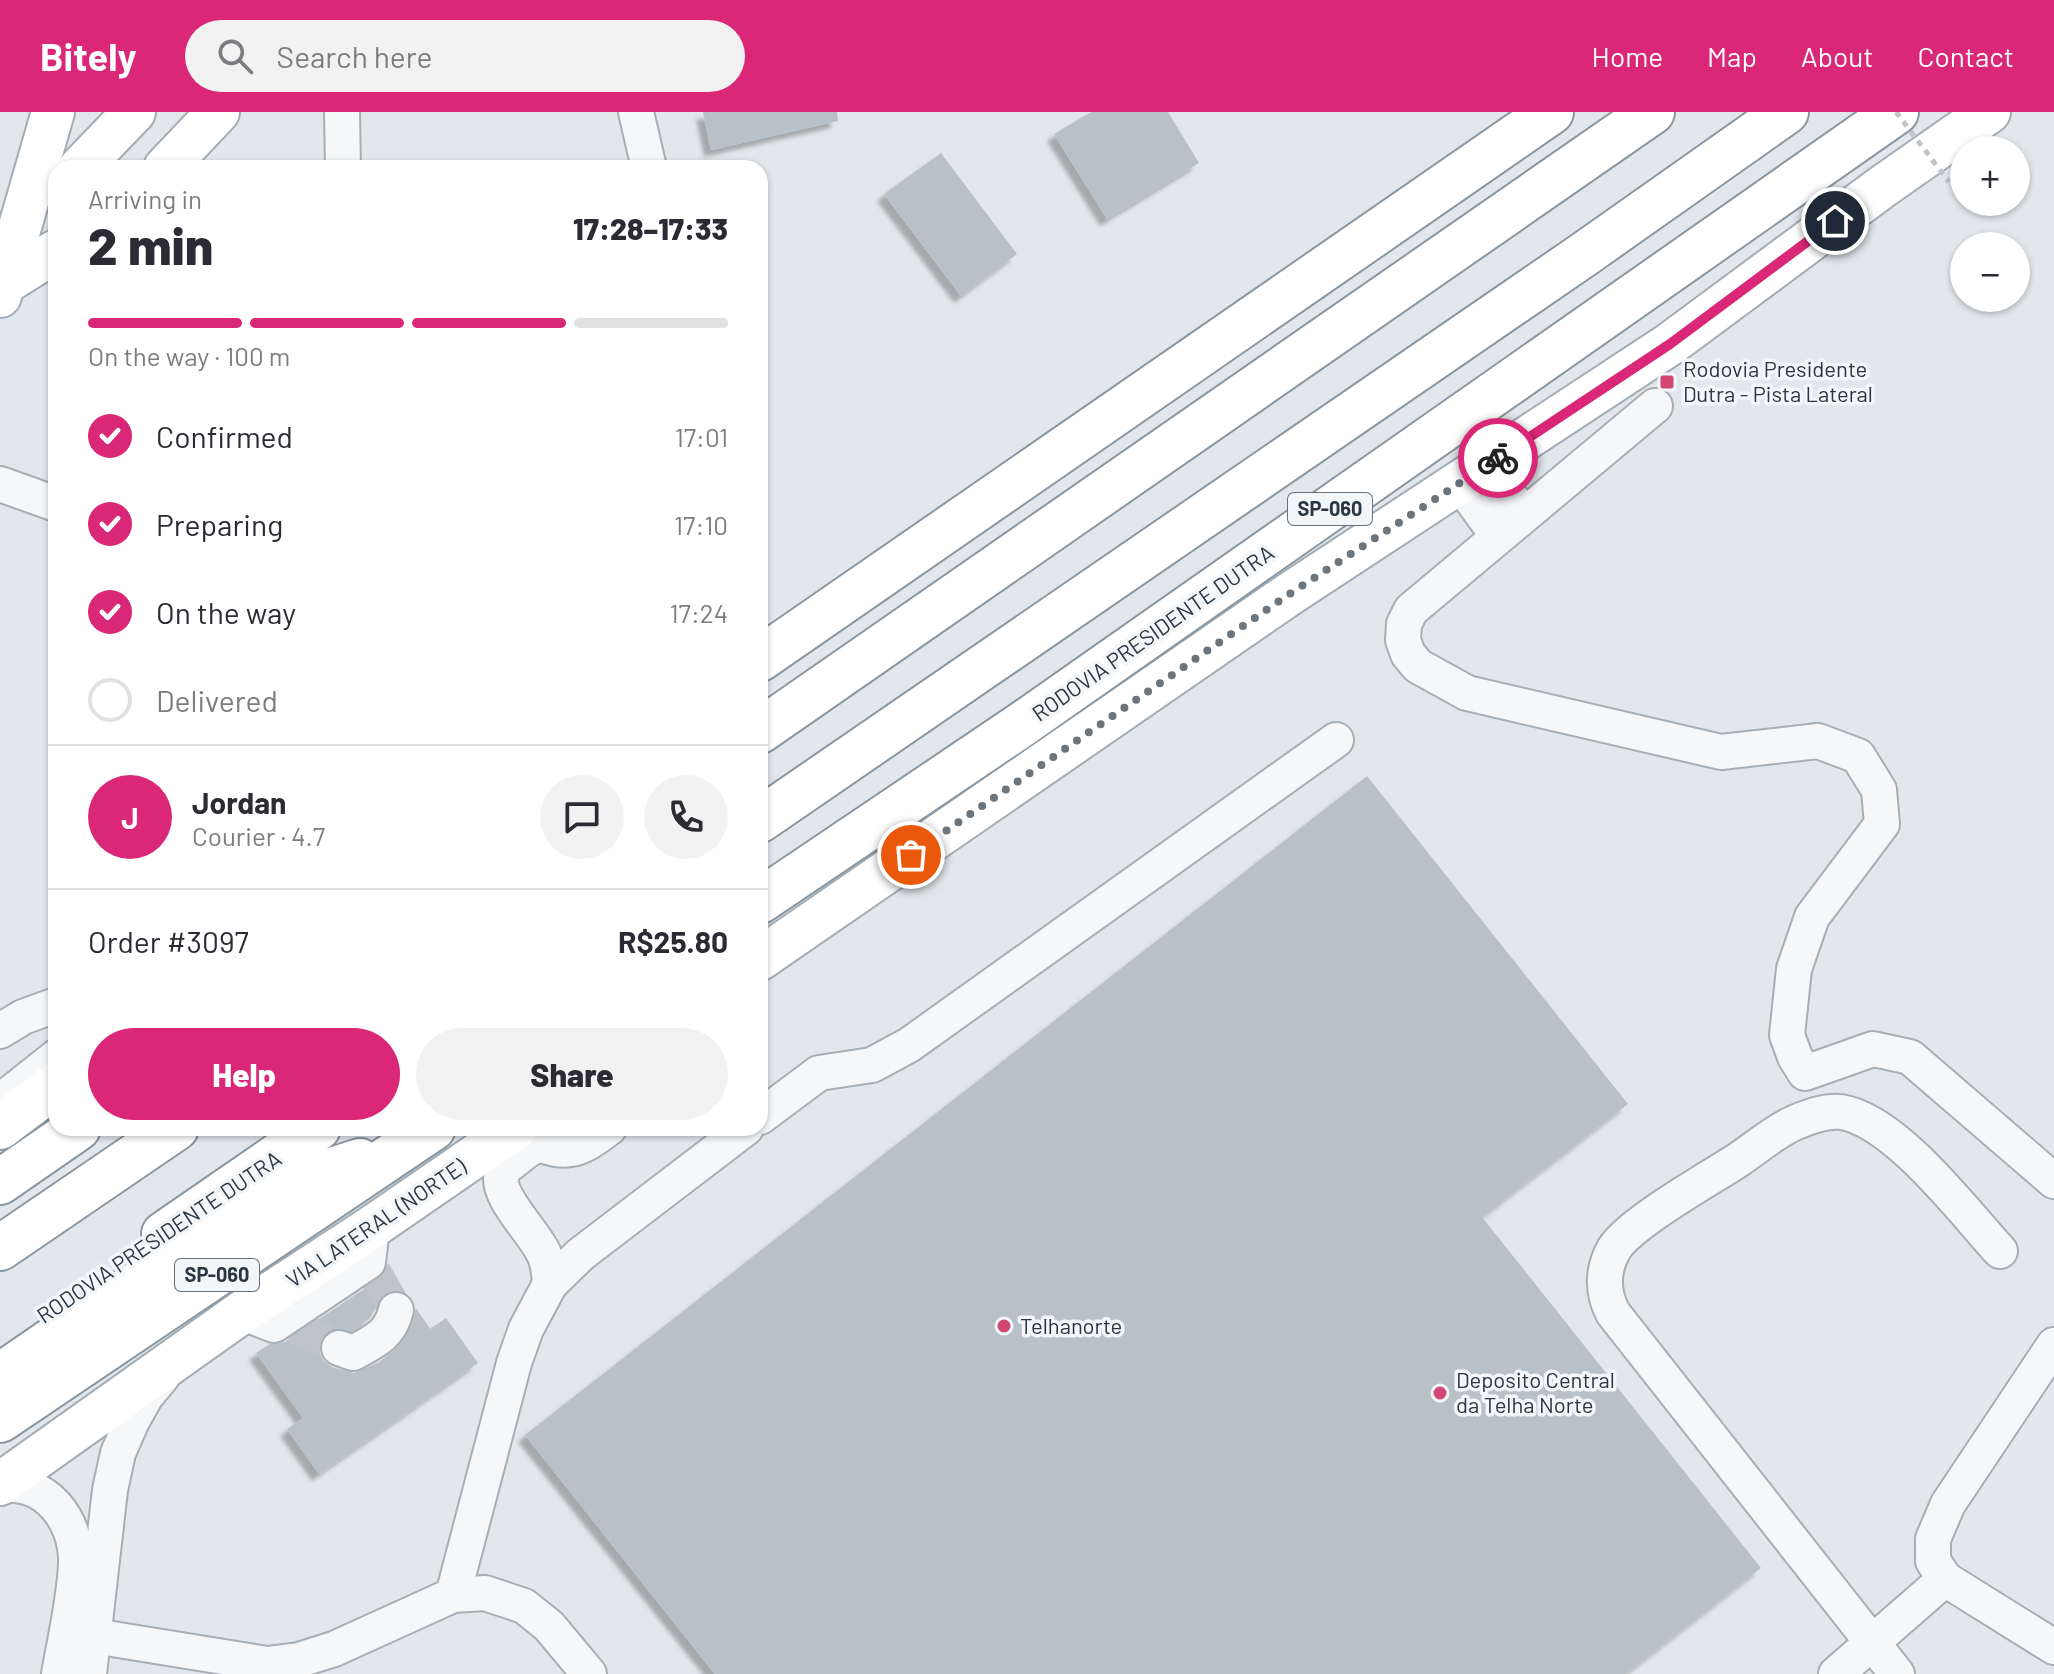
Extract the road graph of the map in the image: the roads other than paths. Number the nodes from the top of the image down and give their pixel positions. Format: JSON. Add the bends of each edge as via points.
{"nodes":[{"id":1,"x":134,"y":112,"type":"edge"},
{"id":2,"x":218,"y":112,"type":"edge"},
{"id":3,"x":342,"y":112,"type":"edge"},
{"id":4,"x":636,"y":112,"type":"edge"},
{"id":5,"x":1551,"y":112,"type":"edge"},
{"id":6,"x":1609,"y":112,"type":"edge"},
{"id":7,"x":1652,"y":112,"type":"edge"},
{"id":8,"x":1786,"y":112,"type":"edge"},
{"id":9,"x":1896,"y":112,"type":"edge"},
{"id":10,"x":1989,"y":112,"type":"edge"},
{"id":11,"x":51,"y":113,"type":"edge"},
{"id":12,"x":88,"y":160,"type":"edge"},
{"id":13,"x":173,"y":160,"type":"edge"},
{"id":14,"x":343,"y":160,"type":"edge"},
{"id":15,"x":647,"y":160,"type":"edge"},
{"id":16,"x":1524,"y":201,"type":"junction"},
{"id":17,"x":26,"y":208,"type":"edge"},
{"id":18,"x":48,"y":256,"type":"edge"},
{"id":19,"x":2,"y":288,"type":"edge"},
{"id":20,"x":1655,"y":406,"type":"dead end"},
{"id":21,"x":1472,"y":475,"type":"junction"},
{"id":22,"x":0,"y":484,"type":"edge"},
{"id":23,"x":48,"y":501,"type":"edge"},
{"id":24,"x":1524,"y":514,"type":"junction"},
{"id":25,"x":1498,"y":536,"type":"junction"},
{"id":26,"x":768,"y":653,"type":"edge"},
{"id":27,"x":768,"y":725,"type":"edge"},
{"id":28,"x":1336,"y":740,"type":"dead end"},
{"id":29,"x":768,"y":815,"type":"edge"},
{"id":30,"x":768,"y":896,"type":"edge"},
{"id":31,"x":768,"y":953,"type":"edge"},
{"id":32,"x":48,"y":1008,"type":"edge"},
{"id":33,"x":0,"y":1031,"type":"edge"},
{"id":34,"x":48,"y":1063,"type":"edge"},
{"id":35,"x":1805,"y":1073,"type":"junction"},
{"id":36,"x":48,"y":1091,"type":"edge"},
{"id":37,"x":0,"y":1101,"type":"edge"},
{"id":38,"x":768,"y":1111,"type":"edge"},
{"id":39,"x":1791,"y":1125,"type":"junction"},
{"id":40,"x":0,"y":1127,"type":"edge"},
{"id":41,"x":66,"y":1136,"type":"edge"},
{"id":42,"x":164,"y":1136,"type":"edge"},
{"id":43,"x":306,"y":1136,"type":"edge"},
{"id":44,"x":421,"y":1136,"type":"edge"},
{"id":45,"x":507,"y":1136,"type":"edge"},
{"id":46,"x":595,"y":1136,"type":"edge"},
{"id":47,"x":736,"y":1136,"type":"edge"},
{"id":48,"x":2054,"y":1181,"type":"edge"},
{"id":49,"x":0,"y":1182,"type":"edge"},
{"id":50,"x":0,"y":1248,"type":"edge"},
{"id":51,"x":2000,"y":1251,"type":"dead end"},
{"id":52,"x":550,"y":1284,"type":"junction"},
{"id":53,"x":396,"y":1310,"type":"dead end"},
{"id":54,"x":2054,"y":1345,"type":"edge"},
{"id":55,"x":0,"y":1346,"type":"edge"},
{"id":56,"x":339,"y":1348,"type":"tunnel mouth"},
{"id":57,"x":175,"y":1360,"type":"junction"},
{"id":58,"x":0,"y":1376,"type":"edge"},
{"id":59,"x":0,"y":1420,"type":"edge"},
{"id":60,"x":0,"y":1485,"type":"edge"},
{"id":61,"x":1945,"y":1579,"type":"junction"},
{"id":62,"x":453,"y":1595,"type":"junction"},
{"id":63,"x":94,"y":1636,"type":"junction"},
{"id":64,"x":1872,"y":1644,"type":"junction"},
{"id":65,"x":2054,"y":1647,"type":"edge"},
{"id":66,"x":59,"y":1674,"type":"edge"},
{"id":67,"x":89,"y":1674,"type":"edge"},
{"id":68,"x":589,"y":1674,"type":"edge"},
{"id":69,"x":1836,"y":1674,"type":"edge"},
{"id":70,"x":1897,"y":1674,"type":"edge"}],
"edges":[{"from":1,"to":12,"type":"main road"},
{"from":2,"to":13,"type":"main road"},
{"from":3,"to":14,"type":"street"},
{"from":4,"to":15,"type":"street"},
{"from":5,"to":26,"type":"highway"},
{"from":6,"to":16,"type":"highway","via":[[1548,163]]},
{"from":7,"to":16,"type":"highway"},
{"from":8,"to":29,"type":"highway","number":"SP-060"},
{"from":9,"to":30,"type":"highway","name":"RODOVIA PRESIDENTE DUTRA","number":"SP-060","via":[[1021,725]]},
{"from":10,"to":21,"type":"main road","via":[[1670,344]]},
{"from":11,"to":17,"type":"main road"},
{"from":16,"to":27,"type":"highway"},
{"from":17,"to":19,"type":"main road"},
{"from":18,"to":19,"type":"main road"},
{"from":20,"to":24,"type":"street"},
{"from":21,"to":24,"type":"street"},
{"from":21,"to":25,"type":"street"},
{"from":21,"to":31,"type":"main road","via":[[1288,595]]},
{"from":22,"to":23,"type":"street"},
{"from":24,"to":25,"type":"street"},
{"from":25,"to":35,"type":"street","via":[[1411,610],[1403,640],[1418,666],[1467,693],[1721,752],[1818,741],[1858,756],[1879,790],[1882,824],[1812,917],[1794,969],[1787,1035]]},
{"from":28,"to":38,"type":"street","via":[[909,1045],[872,1065],[819,1073]]},
{"from":32,"to":33,"type":"street"},
{"from":34,"to":37,"type":"street"},
{"from":35,"to":39,"type":"street"},
{"from":35,"to":48,"type":"street","via":[[1873,1049],[1910,1057]]},
{"from":36,"to":40,"type":"highway"},
{"from":39,"to":51,"type":"street","via":[[1842,1112],[1873,1124],[1906,1149]]},
{"from":39,"to":64,"type":"street","via":[[1622,1239],[1613,1250],[1604,1284],[1613,1313]]},
{"from":41,"to":49,"type":"highway"},
{"from":42,"to":50,"type":"highway"},
{"from":43,"to":55,"type":"highway","name":"RODOVIA PRESIDENTE DUTRA","number":"SP-060"},
{"from":44,"to":58,"type":"highway","via":[[298,1181]]},
{"from":44,"to":59,"type":"highway","number":"SP-060"},
{"from":45,"to":57,"type":"main road","name":"VIA LATERAL (NORTE)","via":[[371,1254],[271,1320]]},
{"from":46,"to":52,"type":"street","via":[[573,1149],[530,1147],[501,1175],[503,1193],[543,1251]]},
{"from":47,"to":52,"type":"street","via":[[581,1254]]},
{"from":52,"to":62,"type":"street","via":[[514,1363]]},
{"from":53,"to":56,"type":"street","via":[[392,1327],[373,1342],[353,1353]]},
{"from":54,"to":61,"type":"street","via":[[1948,1504],[1933,1539],[1933,1561]]},
{"from":57,"to":60,"type":"main road","name":"VIA LATERAL (NORTE)"},
{"from":57,"to":63,"type":"street","via":[[146,1396],[118,1453]]},
{"from":60,"to":66,"type":"street","via":[[15,1484],[47,1497],[63,1515],[72,1537],[76,1563]]},
{"from":61,"to":64,"type":"street"},
{"from":61,"to":65,"type":"street"},
{"from":62,"to":63,"type":"street","via":[[334,1649],[267,1664]]},
{"from":62,"to":68,"type":"street","via":[[485,1593],[524,1606],[549,1626]]},
{"from":63,"to":67,"type":"street"},
{"from":64,"to":69,"type":"street"},
{"from":64,"to":70,"type":"street"}]}
